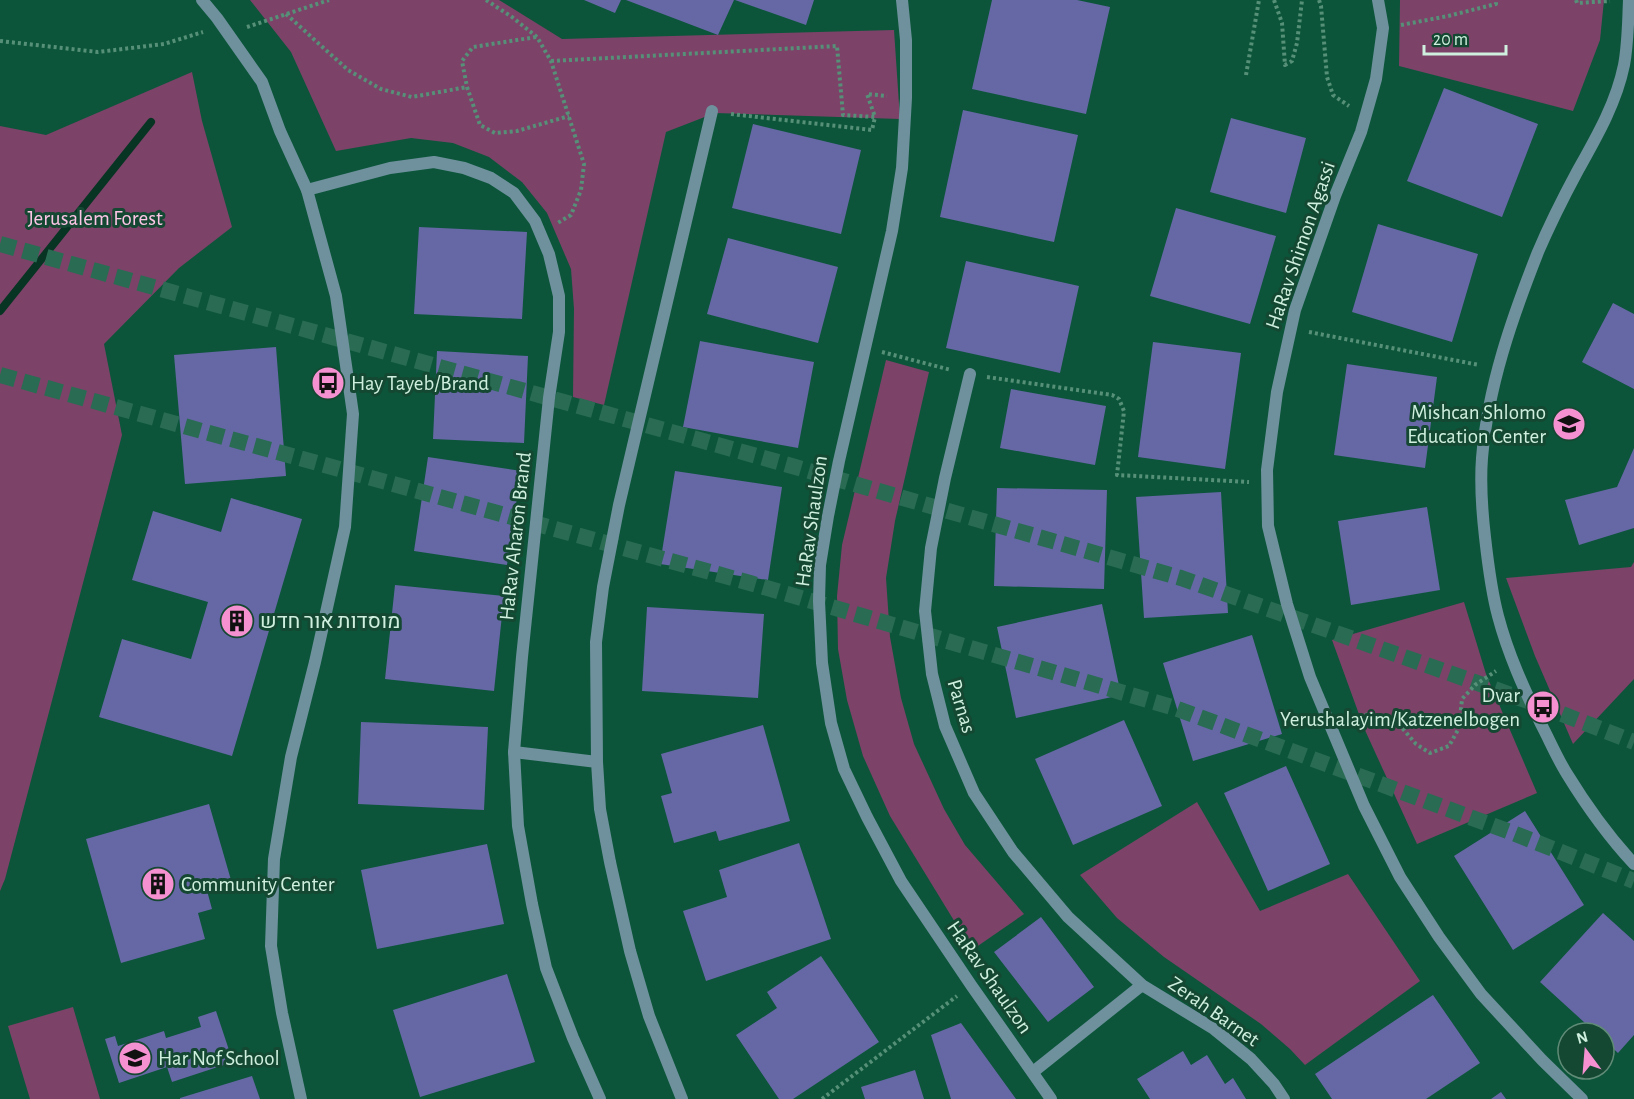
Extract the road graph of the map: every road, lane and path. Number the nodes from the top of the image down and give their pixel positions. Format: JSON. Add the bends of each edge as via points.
{"nodes":[{"id":1,"x":202,"y":0,"type":"edge"},
{"id":2,"x":329,"y":0,"type":"edge"},
{"id":3,"x":486,"y":0,"type":"edge"},
{"id":4,"x":902,"y":0,"type":"edge"},
{"id":5,"x":1259,"y":0,"type":"edge"},
{"id":6,"x":1274,"y":0,"type":"edge"},
{"id":7,"x":1302,"y":0,"type":"edge"},
{"id":8,"x":1319,"y":0,"type":"edge"},
{"id":9,"x":1378,"y":0,"type":"edge"},
{"id":10,"x":1496,"y":0,"type":"edge"},
{"id":11,"x":1576,"y":0,"type":"edge"},
{"id":12,"x":1618,"y":0,"type":"edge"},
{"id":13,"x":1629,"y":0,"type":"edge"},
{"id":14,"x":286,"y":14,"type":"junction"},
{"id":15,"x":217,"y":18,"type":"junction"},
{"id":16,"x":1383,"y":28,"type":"junction"},
{"id":17,"x":228,"y":33,"type":"junction"},
{"id":18,"x":537,"y":37,"type":"junction"},
{"id":19,"x":0,"y":41,"type":"edge"},
{"id":20,"x":551,"y":61,"type":"junction"},
{"id":21,"x":1246,"y":75,"type":"dead end"},
{"id":22,"x":467,"y":87,"type":"junction"},
{"id":23,"x":906,"y":98,"type":"junction"},
{"id":24,"x":712,"y":111,"type":"joint"},
{"id":25,"x":569,"y":116,"type":"junction"},
{"id":26,"x":875,"y":117,"type":"junction"},
{"id":27,"x":1365,"y":117,"type":"junction"},
{"id":28,"x":307,"y":190,"type":"junction"},
{"id":29,"x":541,"y":235,"type":"junction"},
{"id":30,"x":1291,"y":328,"type":"junction"},
{"id":31,"x":866,"y":348,"type":"junction"},
{"id":32,"x":1497,"y":368,"type":"junction"},
{"id":33,"x":970,"y":374,"type":"junction"},
{"id":34,"x":1268,"y":483,"type":"junction"},
{"id":35,"x":1512,"y":661,"type":"junction"},
{"id":36,"x":1328,"y":720,"type":"junction"},
{"id":37,"x":514,"y":752,"type":"junction"},
{"id":38,"x":597,"y":762,"type":"junction"},
{"id":39,"x":1634,"y":864,"type":"edge"},
{"id":40,"x":971,"y":985,"type":"junction"},
{"id":41,"x":1142,"y":985,"type":"junction"},
{"id":42,"x":1033,"y":1072,"type":"junction"},
{"id":43,"x":301,"y":1099,"type":"edge"},
{"id":44,"x":600,"y":1099,"type":"edge"},
{"id":45,"x":682,"y":1099,"type":"edge"},
{"id":46,"x":822,"y":1099,"type":"edge"},
{"id":47,"x":1051,"y":1099,"type":"edge"},
{"id":48,"x":1284,"y":1099,"type":"edge"},
{"id":49,"x":1582,"y":1099,"type":"edge"}],
"edges":[{"from":1,"to":15,"type":"street"},
{"from":2,"to":14,"type":"path"},
{"from":3,"to":18,"type":"path"},
{"from":4,"to":23,"type":"street","name":"HaRav Shaulzon"},
{"from":5,"to":21,"type":"path"},
{"from":6,"to":7,"type":"path","via":[[1282,23],[1284,65],[1292,61]]},
{"from":8,"to":27,"type":"path","via":[[1327,77],[1333,95]]},
{"from":9,"to":16,"type":"street","name":"HaRav Shimon Agassi"},
{"from":10,"to":16,"type":"path","via":[[1496,4],[1477,9]]},
{"from":11,"to":12,"type":"path"},
{"from":13,"to":32,"type":"street","via":[[1628,41],[1616,93],[1539,250]]},
{"from":14,"to":17,"type":"path"},
{"from":14,"to":22,"type":"path","via":[[348,70],[381,88],[412,97]]},
{"from":15,"to":17,"type":"street"},
{"from":15,"to":19,"type":"path","via":[[202,33],[164,44],[98,52]]},
{"from":16,"to":27,"type":"street","name":"HaRav Shimon Agassi","via":[[1376,79]]},
{"from":17,"to":28,"type":"street","via":[[262,82]]},
{"from":18,"to":20,"type":"path"},
{"from":18,"to":22,"type":"path","via":[[473,47],[462,61]]},
{"from":20,"to":25,"type":"path"},
{"from":20,"to":26,"type":"path","via":[[837,46],[843,115]]},
{"from":22,"to":25,"type":"path","via":[[480,125],[495,133]]},
{"from":23,"to":26,"type":"path","via":[[867,94]]},
{"from":23,"to":31,"type":"street","name":"HaRav Shaulzon","via":[[902,168],[892,231]]},
{"from":24,"to":26,"type":"path","via":[[872,130]]},
{"from":24,"to":38,"type":"street","via":[[603,586],[596,642]]},
{"from":25,"to":29,"type":"path","via":[[584,164],[581,190],[571,215]]},
{"from":27,"to":30,"type":"street","name":"HaRav Shimon Agassi","via":[[1294,310]]},
{"from":28,"to":29,"type":"street","name":"HaRav Aharon Brand","via":[[390,168],[434,162],[491,178],[514,193]]},
{"from":28,"to":43,"type":"street","via":[[336,296],[353,414],[345,527],[291,757],[274,859],[271,946]]},
{"from":29,"to":37,"type":"street","name":"HaRav Aharon Brand","via":[[559,296],[559,332]]},
{"from":30,"to":32,"type":"path"},
{"from":30,"to":34,"type":"street","name":"HaRav Shimon Agassi","via":[[1276,392]]},
{"from":31,"to":33,"type":"path"},
{"from":31,"to":40,"type":"street","name":"HaRav Shaulzon","via":[[839,460],[820,565],[822,663],[831,723],[844,769],[901,881]]},
{"from":32,"to":35,"type":"street","via":[[1482,459],[1481,504],[1498,616]]},
{"from":33,"to":34,"type":"path","via":[[1119,399],[1124,411],[1117,475]]},
{"from":33,"to":41,"type":"street","name":"Parnas","via":[[931,548],[925,611],[932,674],[945,726],[974,793],[1013,852],[1068,917]]},
{"from":34,"to":36,"type":"street","name":"HaRav Shimon Agassi","via":[[1269,526],[1287,604]]},
{"from":35,"to":36,"type":"path","via":[[1468,692],[1462,699],[1459,728],[1449,746],[1430,753],[1416,744],[1397,722],[1371,714]]},
{"from":35,"to":39,"type":"street","via":[[1566,773]]},
{"from":36,"to":49,"type":"street","name":"HaRav Shimon Agassi","via":[[1364,806],[1401,877],[1439,937],[1481,994]]},
{"from":37,"to":38,"type":"street"},
{"from":37,"to":44,"type":"street","name":"HaRav Aharon Brand","via":[[519,826],[546,968]]},
{"from":38,"to":45,"type":"street","via":[[602,820],[630,951],[649,1016]]},
{"from":40,"to":42,"type":"street","name":"HaRav Shaulzon"},
{"from":40,"to":46,"type":"path"},
{"from":41,"to":42,"type":"street"},
{"from":41,"to":48,"type":"street","name":"Zerah Barnet","via":[[1214,1029],[1251,1059]]},
{"from":42,"to":47,"type":"street","name":"HaRav Shaulzon"}]}
